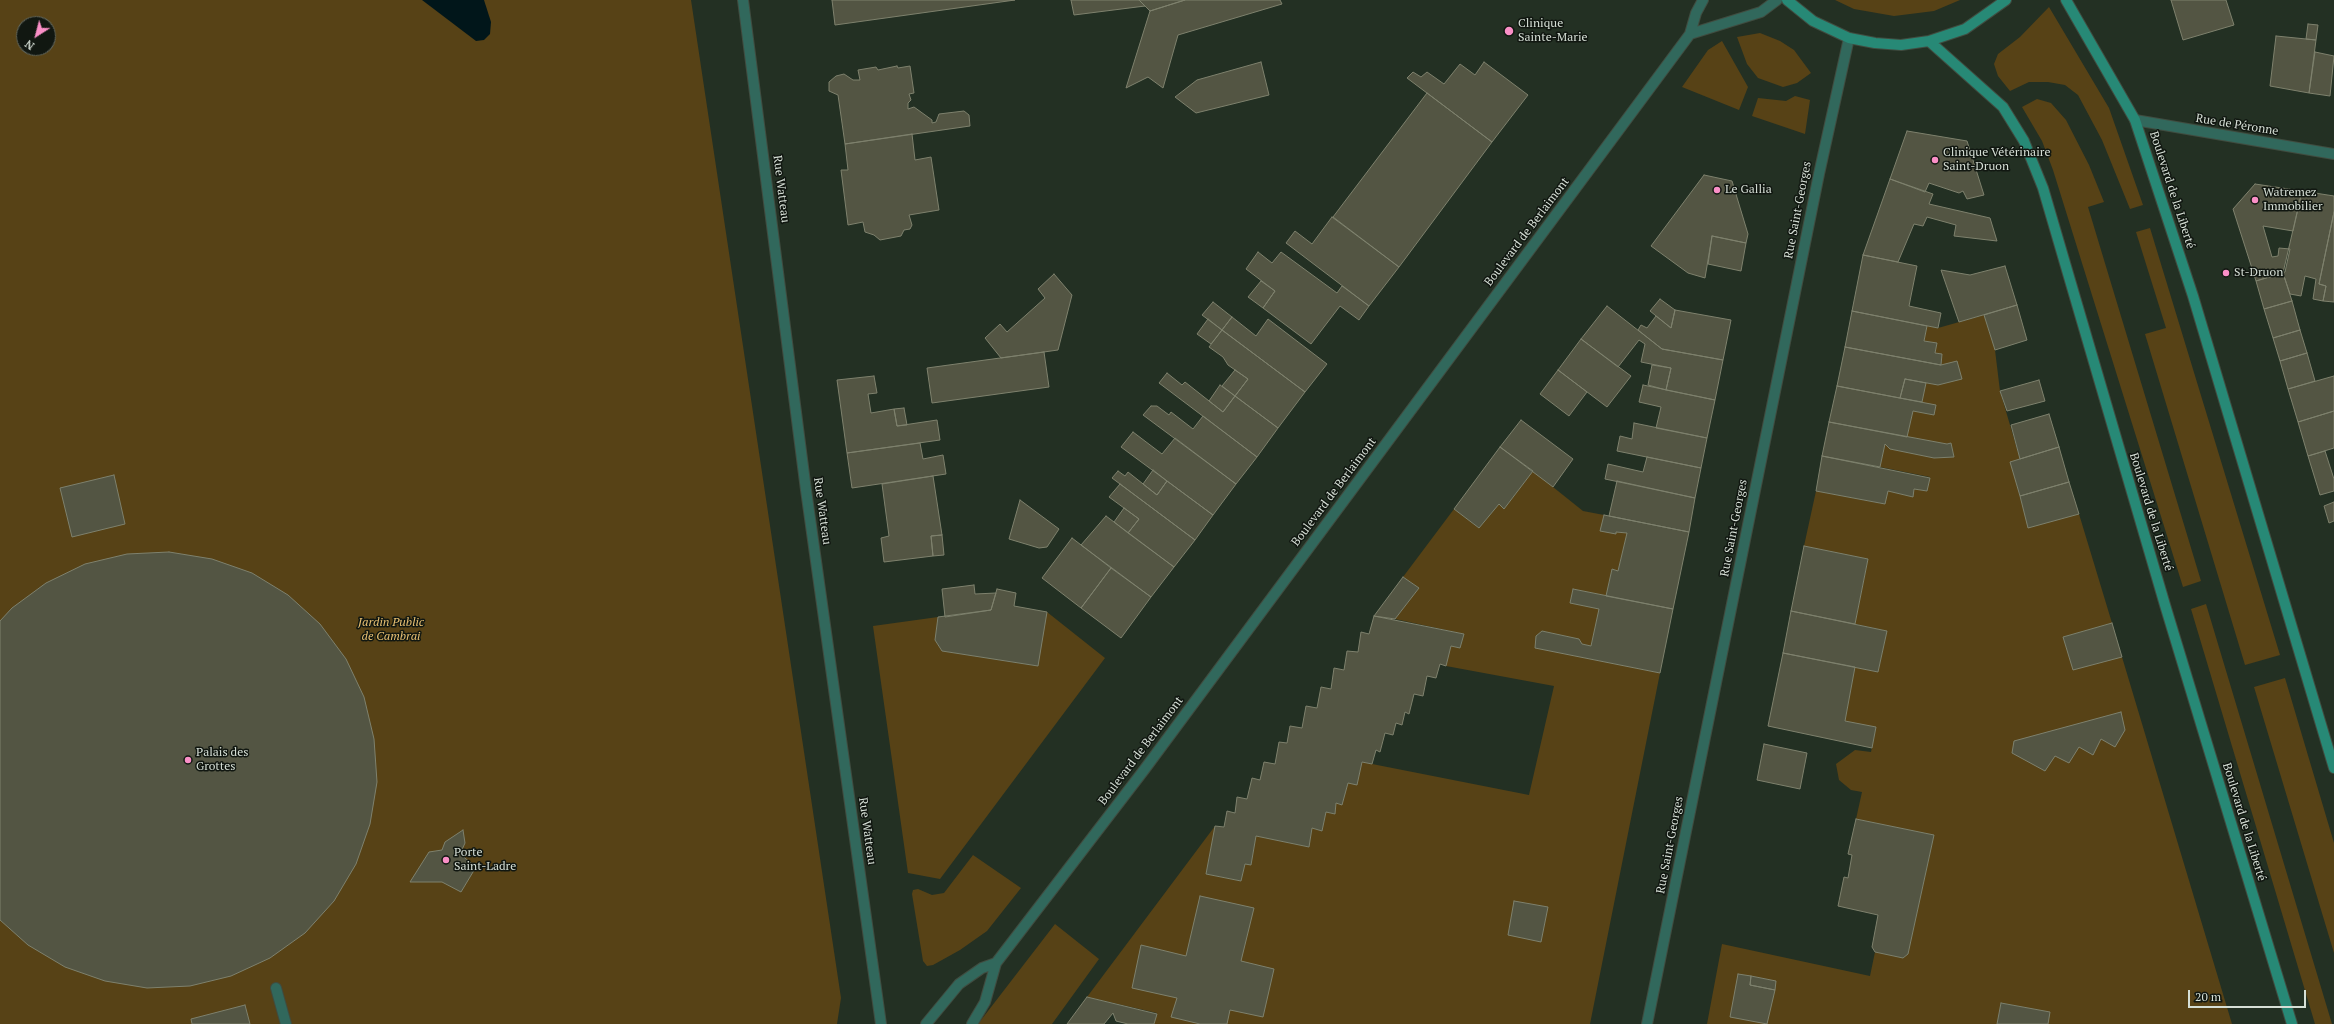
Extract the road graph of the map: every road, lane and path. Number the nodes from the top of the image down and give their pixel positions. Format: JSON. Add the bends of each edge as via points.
{"nodes":[{"id":1,"x":743,"y":0,"type":"edge"},
{"id":2,"x":1703,"y":0,"type":"edge"},
{"id":3,"x":1777,"y":0,"type":"edge"},
{"id":4,"x":1787,"y":0,"type":"edge"},
{"id":5,"x":2006,"y":0,"type":"edge"},
{"id":6,"x":2066,"y":0,"type":"edge"},
{"id":7,"x":1690,"y":34,"type":"junction"},
{"id":8,"x":1849,"y":38,"type":"junction"},
{"id":9,"x":1929,"y":41,"type":"junction"},
{"id":10,"x":2135,"y":120,"type":"junction"},
{"id":11,"x":2334,"y":154,"type":"edge"},
{"id":12,"x":2334,"y":768,"type":"edge"},
{"id":13,"x":996,"y":963,"type":"junction"},
{"id":14,"x":276,"y":988,"type":"dead end"},
{"id":15,"x":286,"y":1024,"type":"edge"},
{"id":16,"x":881,"y":1024,"type":"edge"},
{"id":17,"x":926,"y":1024,"type":"edge"},
{"id":18,"x":972,"y":1024,"type":"edge"},
{"id":19,"x":1647,"y":1024,"type":"edge"},
{"id":20,"x":2292,"y":1024,"type":"edge"}],
"edges":[{"from":1,"to":16,"type":"street","name":"Rue Watteau","via":[[806,490]]},
{"from":2,"to":7,"type":"street","name":"Boulevard de Berlaimont","via":[[1696,12]]},
{"from":3,"to":7,"type":"street","via":[[1761,12]]},
{"from":4,"to":8,"type":"main road","via":[[1813,21]]},
{"from":5,"to":9,"type":"main road","via":[[1965,29]]},
{"from":6,"to":10,"type":"main road","name":"Boulevard de la Liberté"},
{"from":7,"to":13,"type":"street","name":"Boulevard de Berlaimont","via":[[1148,764]]},
{"from":8,"to":9,"type":"main road","via":[[1901,45]]},
{"from":8,"to":19,"type":"street","name":"Rue Saint-Georges"},
{"from":9,"to":20,"type":"main road","name":"Boulevard de la Liberté","via":[[2003,107],[2024,141],[2043,188],[2165,605]]},
{"from":10,"to":11,"type":"street","name":"Rue de Péronne"},
{"from":10,"to":12,"type":"main road","name":"Boulevard de la Liberté","via":[[2193,296]]},
{"from":13,"to":17,"type":"street","name":"Boulevard de Berlaimont","via":[[982,968],[958,984]]},
{"from":13,"to":18,"type":"street","name":"Boulevard de Berlaimont","via":[[985,1002]]},
{"from":14,"to":15,"type":"street"}]}
